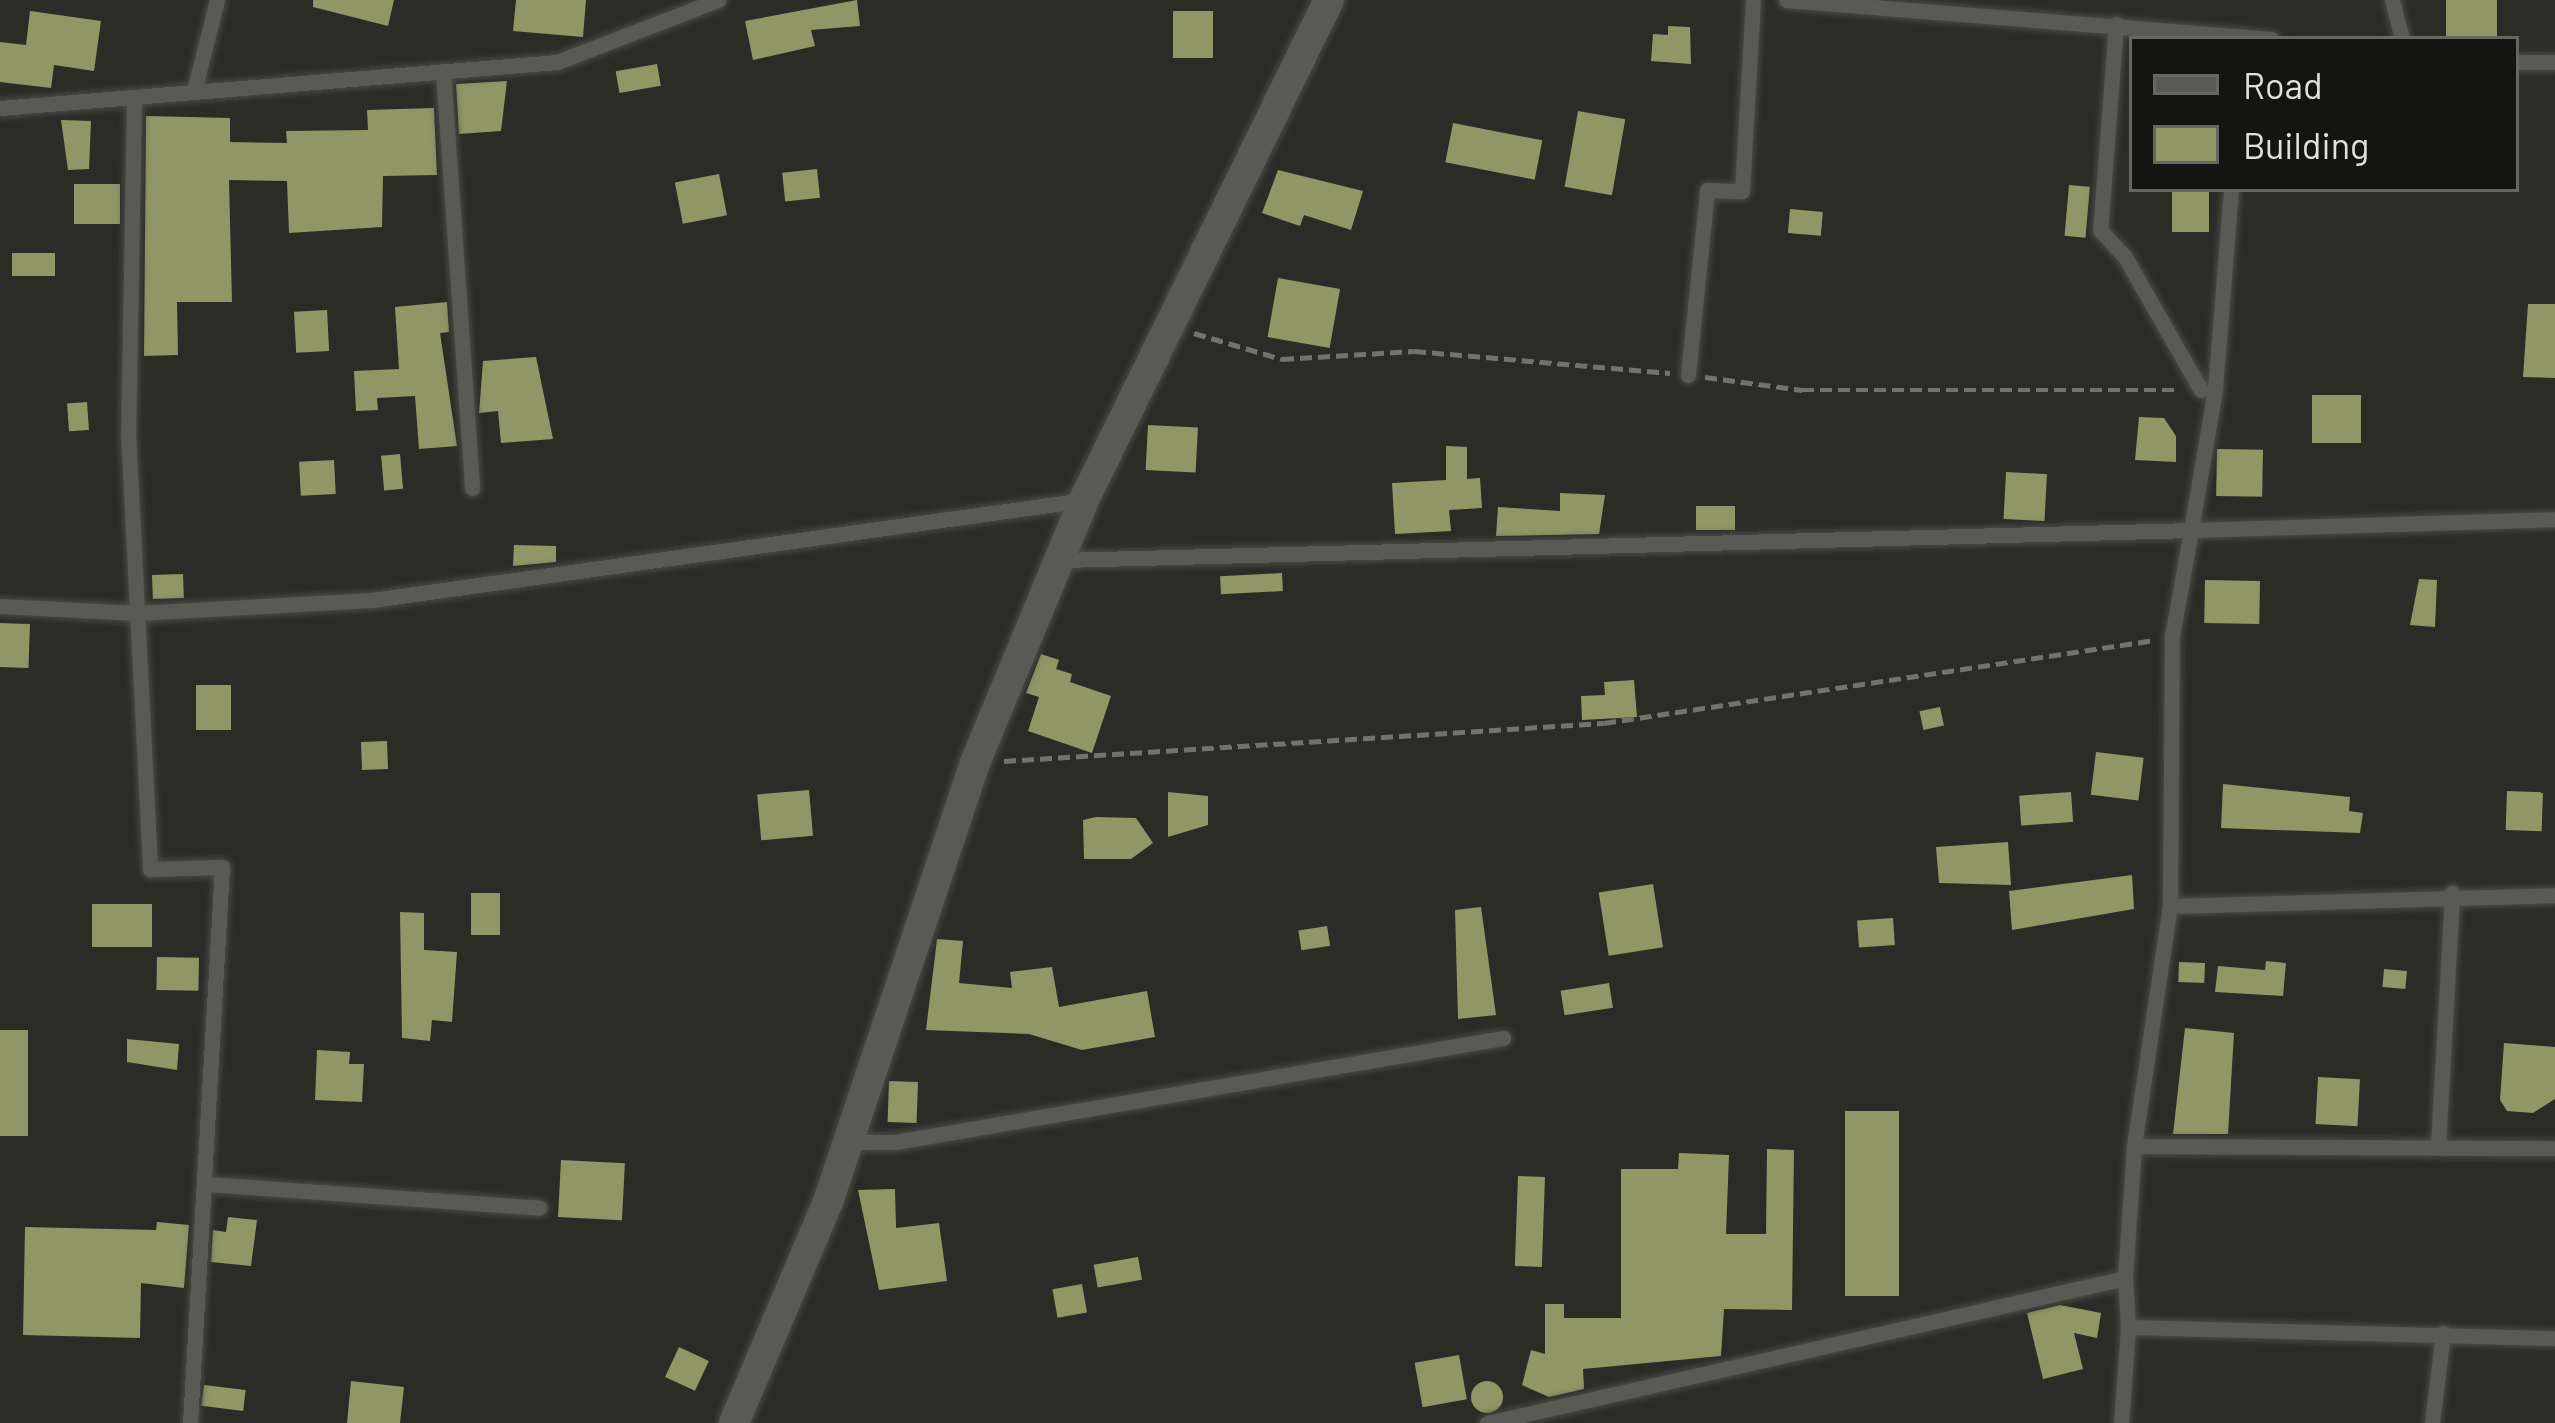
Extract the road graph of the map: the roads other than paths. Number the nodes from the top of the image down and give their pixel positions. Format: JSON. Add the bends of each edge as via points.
{"nodes":[{"id":1,"x":217,"y":0,"type":"edge"},
{"id":2,"x":718,"y":0,"type":"edge"},
{"id":3,"x":1330,"y":0,"type":"edge"},
{"id":4,"x":1753,"y":0,"type":"edge"},
{"id":5,"x":1786,"y":0,"type":"edge"},
{"id":6,"x":2392,"y":0,"type":"edge"},
{"id":7,"x":2116,"y":24,"type":"junction"},
{"id":8,"x":2233,"y":36,"type":"edge"},
{"id":9,"x":2401,"y":36,"type":"edge"},
{"id":10,"x":2519,"y":62,"type":"edge"},
{"id":11,"x":2555,"y":62,"type":"edge"},
{"id":12,"x":443,"y":71,"type":"junction"},
{"id":13,"x":194,"y":91,"type":"junction"},
{"id":14,"x":134,"y":99,"type":"junction"},
{"id":15,"x":0,"y":108,"type":"edge"},
{"id":16,"x":2231,"y":192,"type":"edge"},
{"id":17,"x":1688,"y":375,"type":"dead end"},
{"id":18,"x":2201,"y":389,"type":"dead end"},
{"id":19,"x":472,"y":488,"type":"dead end"},
{"id":20,"x":1084,"y":500,"type":"junction"},
{"id":21,"x":2555,"y":519,"type":"edge"},
{"id":22,"x":2191,"y":530,"type":"junction"},
{"id":23,"x":1061,"y":560,"type":"junction"},
{"id":24,"x":0,"y":606,"type":"edge"},
{"id":25,"x":138,"y":613,"type":"junction"},
{"id":26,"x":2452,"y":892,"type":"junction"},
{"id":27,"x":2555,"y":895,"type":"edge"},
{"id":28,"x":2170,"y":906,"type":"junction"},
{"id":29,"x":1503,"y":1038,"type":"dead end"},
{"id":30,"x":848,"y":1142,"type":"junction"},
{"id":31,"x":2134,"y":1146,"type":"junction"},
{"id":32,"x":2438,"y":1146,"type":"junction"},
{"id":33,"x":2555,"y":1148,"type":"edge"},
{"id":34,"x":208,"y":1184,"type":"junction"},
{"id":35,"x":539,"y":1208,"type":"dead end"},
{"id":36,"x":2125,"y":1279,"type":"junction"},
{"id":37,"x":2128,"y":1327,"type":"junction"},
{"id":38,"x":2444,"y":1334,"type":"junction"},
{"id":39,"x":2555,"y":1338,"type":"edge"},
{"id":40,"x":190,"y":1423,"type":"edge"},
{"id":41,"x":734,"y":1423,"type":"edge"},
{"id":42,"x":1487,"y":1423,"type":"edge"},
{"id":43,"x":2122,"y":1423,"type":"edge"},
{"id":44,"x":2432,"y":1423,"type":"edge"}],
"edges":[{"from":1,"to":13,"type":"lane"},
{"from":2,"to":12,"type":"lane","via":[[556,62]]},
{"from":3,"to":20,"type":"street"},
{"from":4,"to":17,"type":"lane","via":[[1742,191],[1708,190]]},
{"from":5,"to":7,"type":"lane"},
{"from":6,"to":9,"type":"lane"},
{"from":7,"to":8,"type":"lane"},
{"from":7,"to":18,"type":"lane","via":[[2100,230],[2125,257]]},
{"from":10,"to":11,"type":"lane"},
{"from":12,"to":13,"type":"lane"},
{"from":12,"to":19,"type":"lane"},
{"from":13,"to":14,"type":"lane"},
{"from":14,"to":15,"type":"lane"},
{"from":14,"to":25,"type":"lane","via":[[128,432]]},
{"from":16,"to":22,"type":"lane","via":[[2215,389]]},
{"from":20,"to":23,"type":"street"},
{"from":20,"to":25,"type":"lane","via":[[372,600]]},
{"from":21,"to":22,"type":"lane"},
{"from":22,"to":23,"type":"lane"},
{"from":22,"to":28,"type":"lane","via":[[2172,636]]},
{"from":23,"to":30,"type":"street","via":[[975,763]]},
{"from":24,"to":25,"type":"lane"},
{"from":25,"to":34,"type":"lane","via":[[149,869],[222,867]]},
{"from":26,"to":27,"type":"lane"},
{"from":26,"to":28,"type":"lane"},
{"from":26,"to":32,"type":"lane"},
{"from":28,"to":31,"type":"lane"},
{"from":29,"to":30,"type":"lane","via":[[895,1142]]},
{"from":30,"to":41,"type":"street"},
{"from":31,"to":32,"type":"lane"},
{"from":31,"to":36,"type":"lane"},
{"from":32,"to":33,"type":"lane"},
{"from":34,"to":35,"type":"lane"},
{"from":34,"to":40,"type":"lane"},
{"from":36,"to":37,"type":"lane"},
{"from":36,"to":42,"type":"lane"},
{"from":37,"to":38,"type":"lane"},
{"from":37,"to":43,"type":"lane"},
{"from":38,"to":39,"type":"lane"},
{"from":38,"to":44,"type":"lane"}]}
